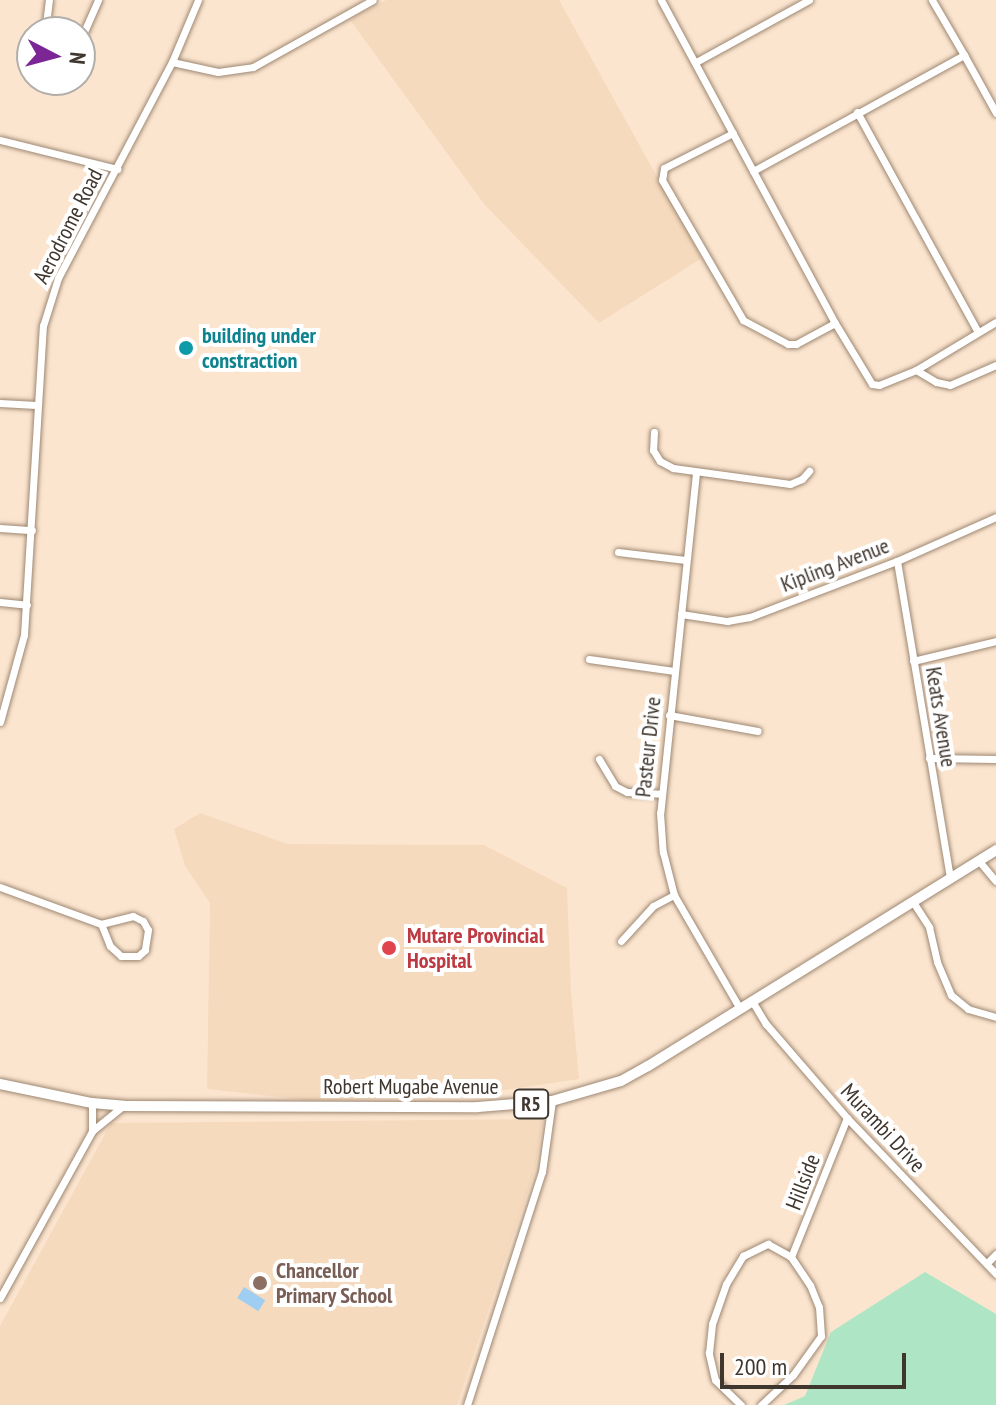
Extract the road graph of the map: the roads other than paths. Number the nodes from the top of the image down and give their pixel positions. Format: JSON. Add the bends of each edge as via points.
{"nodes":[{"id":1,"x":198,"y":0,"type":"edge"},
{"id":2,"x":373,"y":0,"type":"edge"},
{"id":3,"x":661,"y":0,"type":"edge"},
{"id":4,"x":809,"y":0,"type":"edge"},
{"id":5,"x":932,"y":0,"type":"edge"},
{"id":6,"x":964,"y":55,"type":"junction"},
{"id":7,"x":172,"y":62,"type":"junction"},
{"id":8,"x":696,"y":62,"type":"junction"},
{"id":9,"x":857,"y":112,"type":"junction"},
{"id":10,"x":996,"y":113,"type":"edge"},
{"id":11,"x":733,"y":133,"type":"junction"},
{"id":12,"x":0,"y":140,"type":"edge"},
{"id":13,"x":117,"y":169,"type":"junction"},
{"id":14,"x":753,"y":171,"type":"junction"},
{"id":15,"x":996,"y":322,"type":"edge"},
{"id":16,"x":835,"y":323,"type":"junction"},
{"id":17,"x":978,"y":332,"type":"junction"},
{"id":18,"x":996,"y":365,"type":"edge"},
{"id":19,"x":916,"y":370,"type":"junction"},
{"id":20,"x":0,"y":403,"type":"edge"},
{"id":21,"x":36,"y":405,"type":"junction"},
{"id":22,"x":654,"y":432,"type":"dead end"},
{"id":23,"x":809,"y":471,"type":"dead end"},
{"id":24,"x":696,"y":473,"type":"junction"},
{"id":25,"x":996,"y":517,"type":"edge"},
{"id":26,"x":0,"y":528,"type":"edge"},
{"id":27,"x":32,"y":530,"type":"junction"},
{"id":28,"x":618,"y":552,"type":"dead end"},
{"id":29,"x":686,"y":560,"type":"junction"},
{"id":30,"x":897,"y":561,"type":"junction"},
{"id":31,"x":0,"y":602,"type":"edge"},
{"id":32,"x":27,"y":605,"type":"junction"},
{"id":33,"x":681,"y":614,"type":"junction"},
{"id":34,"x":996,"y":641,"type":"edge"},
{"id":35,"x":589,"y":659,"type":"dead end"},
{"id":36,"x":913,"y":661,"type":"junction"},
{"id":37,"x":674,"y":671,"type":"junction"},
{"id":38,"x":669,"y":715,"type":"junction"},
{"id":39,"x":0,"y":722,"type":"edge"},
{"id":40,"x":758,"y":731,"type":"dead end"},
{"id":41,"x":929,"y":758,"type":"junction"},
{"id":42,"x":599,"y":759,"type":"dead end"},
{"id":43,"x":996,"y":759,"type":"edge"},
{"id":44,"x":661,"y":794,"type":"junction"},
{"id":45,"x":996,"y":850,"type":"edge"},
{"id":46,"x":979,"y":861,"type":"junction"},
{"id":47,"x":950,"y":879,"type":"junction"},
{"id":48,"x":996,"y":881,"type":"edge"},
{"id":49,"x":0,"y":887,"type":"edge"},
{"id":50,"x":674,"y":895,"type":"junction"},
{"id":51,"x":913,"y":902,"type":"junction"},
{"id":52,"x":101,"y":924,"type":"junction"},
{"id":53,"x":621,"y":941,"type":"dead end"},
{"id":54,"x":752,"y":1001,"type":"junction"},
{"id":55,"x":739,"y":1007,"type":"junction"},
{"id":56,"x":996,"y":1017,"type":"edge"},
{"id":57,"x":0,"y":1084,"type":"edge"},
{"id":58,"x":552,"y":1101,"type":"junction"},
{"id":59,"x":92,"y":1103,"type":"junction"},
{"id":60,"x":124,"y":1106,"type":"junction"},
{"id":61,"x":847,"y":1118,"type":"junction"},
{"id":62,"x":92,"y":1131,"type":"junction"},
{"id":63,"x":996,"y":1254,"type":"edge"},
{"id":64,"x":791,"y":1257,"type":"junction"},
{"id":65,"x":987,"y":1263,"type":"junction"},
{"id":66,"x":996,"y":1274,"type":"edge"},
{"id":67,"x":0,"y":1298,"type":"edge"},
{"id":68,"x":467,"y":1405,"type":"edge"},
{"id":69,"x":741,"y":1405,"type":"edge"},
{"id":70,"x":761,"y":1405,"type":"edge"}],
"edges":[{"from":1,"to":7,"type":"street","name":"Aerodrome Road"},
{"from":2,"to":7,"type":"street","via":[[253,67],[218,72]]},
{"from":3,"to":8,"type":"street"},
{"from":4,"to":8,"type":"street"},
{"from":5,"to":6,"type":"street"},
{"from":6,"to":9,"type":"street"},
{"from":6,"to":10,"type":"street"},
{"from":7,"to":13,"type":"street","name":"Aerodrome Road"},
{"from":8,"to":11,"type":"street"},
{"from":9,"to":14,"type":"street"},
{"from":9,"to":17,"type":"street"},
{"from":11,"to":14,"type":"street"},
{"from":11,"to":16,"type":"street","via":[[664,168],[662,180],[743,320],[788,344]]},
{"from":12,"to":13,"type":"street"},
{"from":13,"to":21,"type":"street","name":"Aerodrome Road","via":[[58,278],[43,326]]},
{"from":14,"to":16,"type":"street"},
{"from":15,"to":17,"type":"street"},
{"from":16,"to":19,"type":"street","via":[[872,384]]},
{"from":17,"to":19,"type":"street"},
{"from":18,"to":19,"type":"street","via":[[950,385]]},
{"from":20,"to":21,"type":"street"},
{"from":21,"to":27,"type":"street","name":"Aerodrome Road"},
{"from":22,"to":24,"type":"street","via":[[653,450],[660,461]]},
{"from":23,"to":24,"type":"street","via":[[790,484]]},
{"from":24,"to":29,"type":"street","name":"Pasteur Drive"},
{"from":25,"to":30,"type":"street","name":"Kipling Avenue"},
{"from":26,"to":27,"type":"street"},
{"from":27,"to":32,"type":"street","name":"Aerodrome Road"},
{"from":28,"to":29,"type":"street"},
{"from":29,"to":33,"type":"street","name":"Pasteur Drive"},
{"from":30,"to":33,"type":"street","name":"Kipling Avenue","via":[[750,617],[727,621]]},
{"from":30,"to":36,"type":"street","name":"Keats Avenue"},
{"from":31,"to":32,"type":"street"},
{"from":32,"to":39,"type":"street","name":"Aerodrome Road"},
{"from":33,"to":37,"type":"street","name":"Pasteur Drive"},
{"from":34,"to":36,"type":"street"},
{"from":35,"to":37,"type":"street"},
{"from":36,"to":41,"type":"street","name":"Keats Avenue"},
{"from":37,"to":38,"type":"street","name":"Pasteur Drive"},
{"from":38,"to":40,"type":"street"},
{"from":38,"to":44,"type":"street","name":"Pasteur Drive"},
{"from":41,"to":43,"type":"street"},
{"from":41,"to":47,"type":"street","name":"Keats Avenue"},
{"from":42,"to":44,"type":"street","via":[[615,786]]},
{"from":44,"to":50,"type":"street","name":"Pasteur Drive","via":[[663,852]]},
{"from":45,"to":46,"type":"highway","name":"Robert Mugabe Avenue","number":"R5"},
{"from":46,"to":47,"type":"highway","name":"Robert Mugabe Avenue","number":"R5"},
{"from":46,"to":48,"type":"street"},
{"from":47,"to":51,"type":"highway","name":"Robert Mugabe Avenue","number":"R5"},
{"from":49,"to":52,"type":"street"},
{"from":50,"to":53,"type":"street","via":[[653,906]]},
{"from":50,"to":55,"type":"street","name":"Pasteur Drive"},
{"from":51,"to":54,"type":"highway","name":"Robert Mugabe Avenue","number":"R5"},
{"from":51,"to":56,"type":"street","via":[[929,927],[951,995],[968,1009]]},
{"from":52,"to":52,"type":"street","via":[[126,915],[143,921],[148,930],[145,950],[138,956],[121,956],[110,946]]},
{"from":54,"to":55,"type":"highway","name":"Robert Mugabe Avenue","number":"R5"},
{"from":54,"to":61,"type":"street","name":"Murambi Drive"},
{"from":55,"to":58,"type":"highway","name":"Robert Mugabe Avenue","number":"R5","via":[[621,1081]]},
{"from":57,"to":59,"type":"highway","name":"Robert Mugabe Avenue","number":"R5"},
{"from":58,"to":60,"type":"highway","name":"Robert Mugabe Avenue","number":"R5","via":[[478,1107]]},
{"from":58,"to":68,"type":"street","via":[[542,1172]]},
{"from":59,"to":60,"type":"highway","name":"Robert Mugabe Avenue","number":"R5"},
{"from":59,"to":62,"type":"street"},
{"from":60,"to":62,"type":"street"},
{"from":61,"to":64,"type":"street","name":"Hillside"},
{"from":61,"to":65,"type":"street","name":"Murambi Drive"},
{"from":62,"to":67,"type":"street"},
{"from":63,"to":65,"type":"street"},
{"from":64,"to":69,"type":"street","via":[[768,1244],[743,1256],[712,1324],[709,1353],[715,1380]]},
{"from":64,"to":70,"type":"street","via":[[819,1307],[821,1336],[793,1375]]},
{"from":65,"to":66,"type":"street","name":"Murambi Drive"}]}
